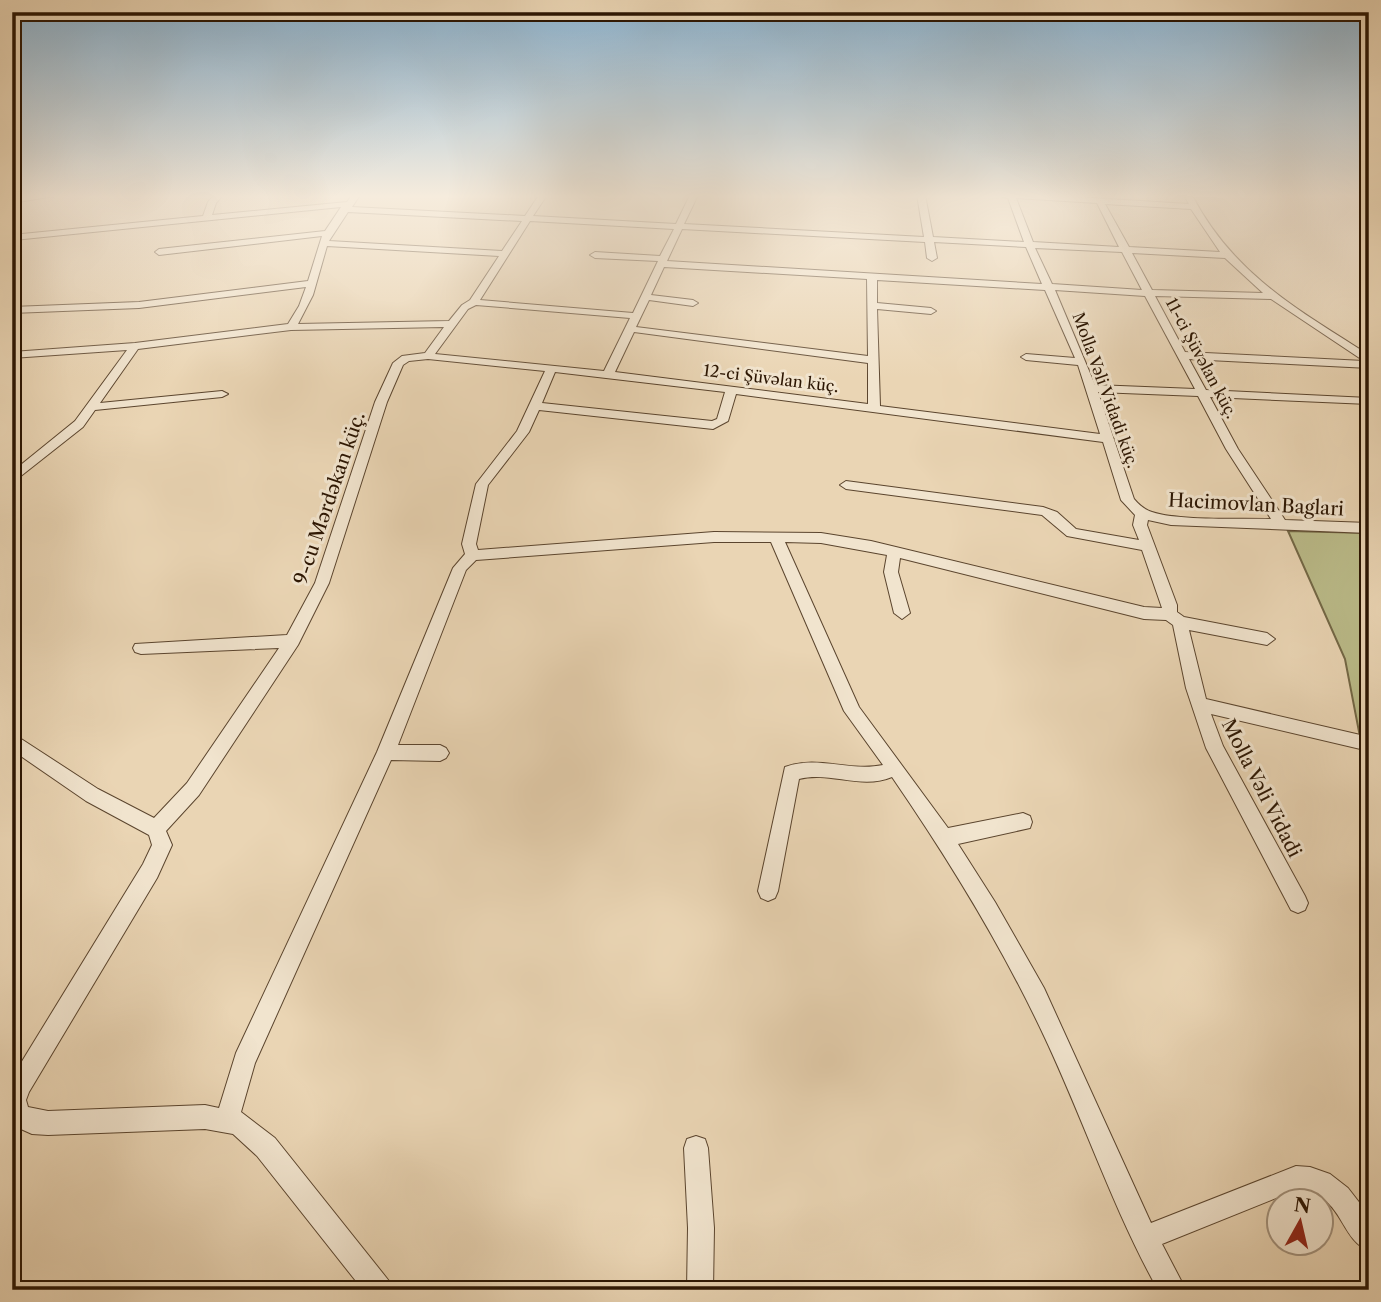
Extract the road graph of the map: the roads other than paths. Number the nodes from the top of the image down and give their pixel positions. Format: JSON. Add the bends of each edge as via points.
{"nodes":[{"id":1,"x":320,"y":256,"type":"edge"},
{"id":2,"x":504,"y":256,"type":"edge"},
{"id":3,"x":605,"y":256,"type":"edge"},
{"id":4,"x":666,"y":256,"type":"edge"},
{"id":5,"x":1036,"y":256,"type":"edge"},
{"id":6,"x":1128,"y":256,"type":"edge"},
{"id":7,"x":1227,"y":256,"type":"edge"},
{"id":8,"x":664,"y":261,"type":"junction"},
{"id":9,"x":872,"y":276,"type":"junction"},
{"id":10,"x":312,"y":283,"type":"junction"},
{"id":11,"x":1051,"y":287,"type":"junction"},
{"id":12,"x":1149,"y":293,"type":"junction"},
{"id":13,"x":1276,"y":296,"type":"junction"},
{"id":14,"x":647,"y":297,"type":"junction"},
{"id":15,"x":474,"y":302,"type":"junction"},
{"id":16,"x":693,"y":303,"type":"dead end"},
{"id":17,"x":873,"y":306,"type":"junction"},
{"id":18,"x":12,"y":310,"type":"edge"},
{"id":19,"x":930,"y":311,"type":"dead end"},
{"id":20,"x":638,"y":316,"type":"junction"},
{"id":21,"x":452,"y":324,"type":"junction"},
{"id":22,"x":291,"y":327,"type":"junction"},
{"id":23,"x":631,"y":329,"type":"junction"},
{"id":24,"x":135,"y":346,"type":"junction"},
{"id":25,"x":12,"y":355,"type":"edge"},
{"id":26,"x":1182,"y":355,"type":"junction"},
{"id":27,"x":428,"y":356,"type":"junction"},
{"id":28,"x":1026,"y":357,"type":"dead end"},
{"id":29,"x":873,"y":360,"type":"junction"},
{"id":30,"x":1082,"y":362,"type":"junction"},
{"id":31,"x":1369,"y":362,"type":"edge"},
{"id":32,"x":552,"y":369,"type":"junction"},
{"id":33,"x":608,"y":374,"type":"junction"},
{"id":34,"x":1091,"y":388,"type":"junction"},
{"id":35,"x":732,"y":389,"type":"junction"},
{"id":36,"x":222,"y":394,"type":"dead end"},
{"id":37,"x":1203,"y":395,"type":"junction"},
{"id":38,"x":1369,"y":401,"type":"edge"},
{"id":39,"x":93,"y":407,"type":"junction"},
{"id":40,"x":533,"y":407,"type":"junction"},
{"id":41,"x":874,"y":407,"type":"junction"},
{"id":42,"x":1108,"y":439,"type":"junction"},
{"id":43,"x":12,"y":479,"type":"edge"},
{"id":44,"x":846,"y":485,"type":"dead end"},
{"id":45,"x":1142,"y":514,"type":"junction"},
{"id":46,"x":1281,"y":525,"type":"junction"},
{"id":47,"x":1369,"y":528,"type":"edge"},
{"id":48,"x":777,"y":537,"type":"junction"},
{"id":49,"x":1148,"y":547,"type":"junction"},
{"id":50,"x":894,"y":552,"type":"junction"},
{"id":51,"x":471,"y":555,"type":"junction"},
{"id":52,"x":902,"y":613,"type":"dead end"},
{"id":53,"x":1174,"y":618,"type":"junction"},
{"id":54,"x":1267,"y":639,"type":"dead end"},
{"id":55,"x":292,"y":641,"type":"junction"},
{"id":56,"x":141,"y":648,"type":"dead end"},
{"id":57,"x":1199,"y":704,"type":"junction"},
{"id":58,"x":1369,"y":744,"type":"edge"},
{"id":59,"x":16,"y":748,"type":"edge"},
{"id":60,"x":386,"y":752,"type":"junction"},
{"id":61,"x":440,"y":753,"type":"dead end"},
{"id":62,"x":895,"y":768,"type":"junction"},
{"id":63,"x":1023,"y":822,"type":"dead end"},
{"id":64,"x":156,"y":829,"type":"junction"},
{"id":65,"x":942,"y":838,"type":"junction"},
{"id":66,"x":768,"y":891,"type":"dead end"},
{"id":67,"x":1298,"y":903,"type":"dead end"},
{"id":68,"x":14,"y":1109,"type":"edge"},
{"id":69,"x":227,"y":1119,"type":"junction"},
{"id":70,"x":696,"y":1148,"type":"dead end"},
{"id":71,"x":1145,"y":1238,"type":"junction"},
{"id":72,"x":1369,"y":1238,"type":"edge"},
{"id":73,"x":380,"y":1290,"type":"edge"},
{"id":74,"x":700,"y":1290,"type":"edge"},
{"id":75,"x":1172,"y":1290,"type":"edge"}],
"edges":[{"from":1,"to":10,"type":"street"},
{"from":2,"to":15,"type":"street"},
{"from":3,"to":8,"type":"street"},
{"from":4,"to":8,"type":"street"},
{"from":5,"to":11,"type":"street","name":"Molla Vəli Vidadi küç."},
{"from":6,"to":12,"type":"street","name":"11-ci Şüvəlan küç."},
{"from":7,"to":13,"type":"street"},
{"from":8,"to":9,"type":"street"},
{"from":8,"to":14,"type":"street"},
{"from":9,"to":11,"type":"street"},
{"from":9,"to":17,"type":"street"},
{"from":10,"to":18,"type":"street","via":[[139,305]]},
{"from":10,"to":22,"type":"street"},
{"from":11,"to":12,"type":"street"},
{"from":11,"to":30,"type":"street","name":"Molla Vəli Vidadi küç."},
{"from":12,"to":13,"type":"street"},
{"from":12,"to":26,"type":"street","name":"11-ci Şüvəlan küç."},
{"from":13,"to":31,"type":"street"},
{"from":14,"to":16,"type":"street"},
{"from":14,"to":20,"type":"street"},
{"from":15,"to":20,"type":"street"},
{"from":15,"to":21,"type":"street"},
{"from":17,"to":19,"type":"street"},
{"from":17,"to":29,"type":"street"},
{"from":20,"to":23,"type":"street"},
{"from":21,"to":22,"type":"street"},
{"from":21,"to":27,"type":"street"},
{"from":22,"to":24,"type":"street"},
{"from":23,"to":29,"type":"street"},
{"from":23,"to":33,"type":"street"},
{"from":24,"to":25,"type":"street"},
{"from":24,"to":39,"type":"street"},
{"from":26,"to":31,"type":"street"},
{"from":26,"to":37,"type":"street","name":"11-ci Şüvəlan küç."},
{"from":27,"to":32,"type":"street","name":"12-ci Şüvəlan küç."},
{"from":27,"to":55,"type":"street","name":"9-cu Mərdəkan küç.","via":[[406,358],[396,367],[322,583]]},
{"from":28,"to":30,"type":"street"},
{"from":29,"to":41,"type":"street"},
{"from":30,"to":34,"type":"street","name":"Molla Vəli Vidadi küç."},
{"from":32,"to":33,"type":"street","name":"12-ci Şüvəlan küç."},
{"from":32,"to":40,"type":"street"},
{"from":33,"to":35,"type":"street","name":"12-ci Şüvəlan küç."},
{"from":34,"to":37,"type":"street"},
{"from":34,"to":42,"type":"street","name":"Molla Vəli Vidadi küç."},
{"from":35,"to":40,"type":"street","via":[[722,421],[713,425]]},
{"from":35,"to":41,"type":"street","name":"12-ci Şüvəlan küç."},
{"from":36,"to":39,"type":"street"},
{"from":37,"to":38,"type":"street"},
{"from":37,"to":46,"type":"street","name":"11-ci Şüvəlan küç."},
{"from":39,"to":43,"type":"street","via":[[70,433]]},
{"from":40,"to":51,"type":"street","via":[[515,445],[482,484],[469,544]]},
{"from":41,"to":42,"type":"street","name":"12-ci Şüvəlan küç."},
{"from":42,"to":45,"type":"street","name":"Molla Vəli Vidadi küç.","via":[[1128,500]]},
{"from":44,"to":49,"type":"street","via":[[1043,511],[1056,516],[1072,533]]},
{"from":45,"to":46,"type":"street","name":"Hacimovlan Baglari","via":[[1171,520]]},
{"from":45,"to":49,"type":"street","name":"Molla Vəli Vidadi","via":[[1140,525]]},
{"from":46,"to":47,"type":"street","name":"Hacimovlan Baglari"},
{"from":48,"to":50,"type":"street","via":[[838,540]]},
{"from":48,"to":51,"type":"street","via":[[603,543]]},
{"from":48,"to":62,"type":"street","via":[[780,554],[852,711]]},
{"from":49,"to":53,"type":"street","name":"Molla Vəli Vidadi"},
{"from":50,"to":52,"type":"street","via":[[891,572]]},
{"from":50,"to":53,"type":"street"},
{"from":51,"to":60,"type":"street","via":[[460,568]]},
{"from":53,"to":54,"type":"street"},
{"from":53,"to":57,"type":"street","name":"Molla Vəli Vidadi"},
{"from":55,"to":56,"type":"street"},
{"from":55,"to":64,"type":"street","name":"9-cu Mərdəkan küç.","via":[[192,789]]},
{"from":57,"to":58,"type":"street"},
{"from":57,"to":67,"type":"street","name":"Molla Vəli Vidadi","via":[[1215,748]]},
{"from":59,"to":64,"type":"street"},
{"from":60,"to":61,"type":"street"},
{"from":60,"to":69,"type":"street","via":[[244,1061]]},
{"from":62,"to":65,"type":"street"},
{"from":62,"to":66,"type":"street","via":[[871,778],[802,769],[791,773]]},
{"from":63,"to":65,"type":"street"},
{"from":64,"to":68,"type":"street","via":[[162,845],[159,855]]},
{"from":65,"to":71,"type":"street","via":[[1037,997]]},
{"from":68,"to":69,"type":"street","via":[[32,1122],[48,1123]]},
{"from":69,"to":73,"type":"street","via":[[266,1147]]},
{"from":70,"to":74,"type":"street"},
{"from":71,"to":72,"type":"street","via":[[1296,1178],[1326,1183]]},
{"from":71,"to":75,"type":"street"}]}
